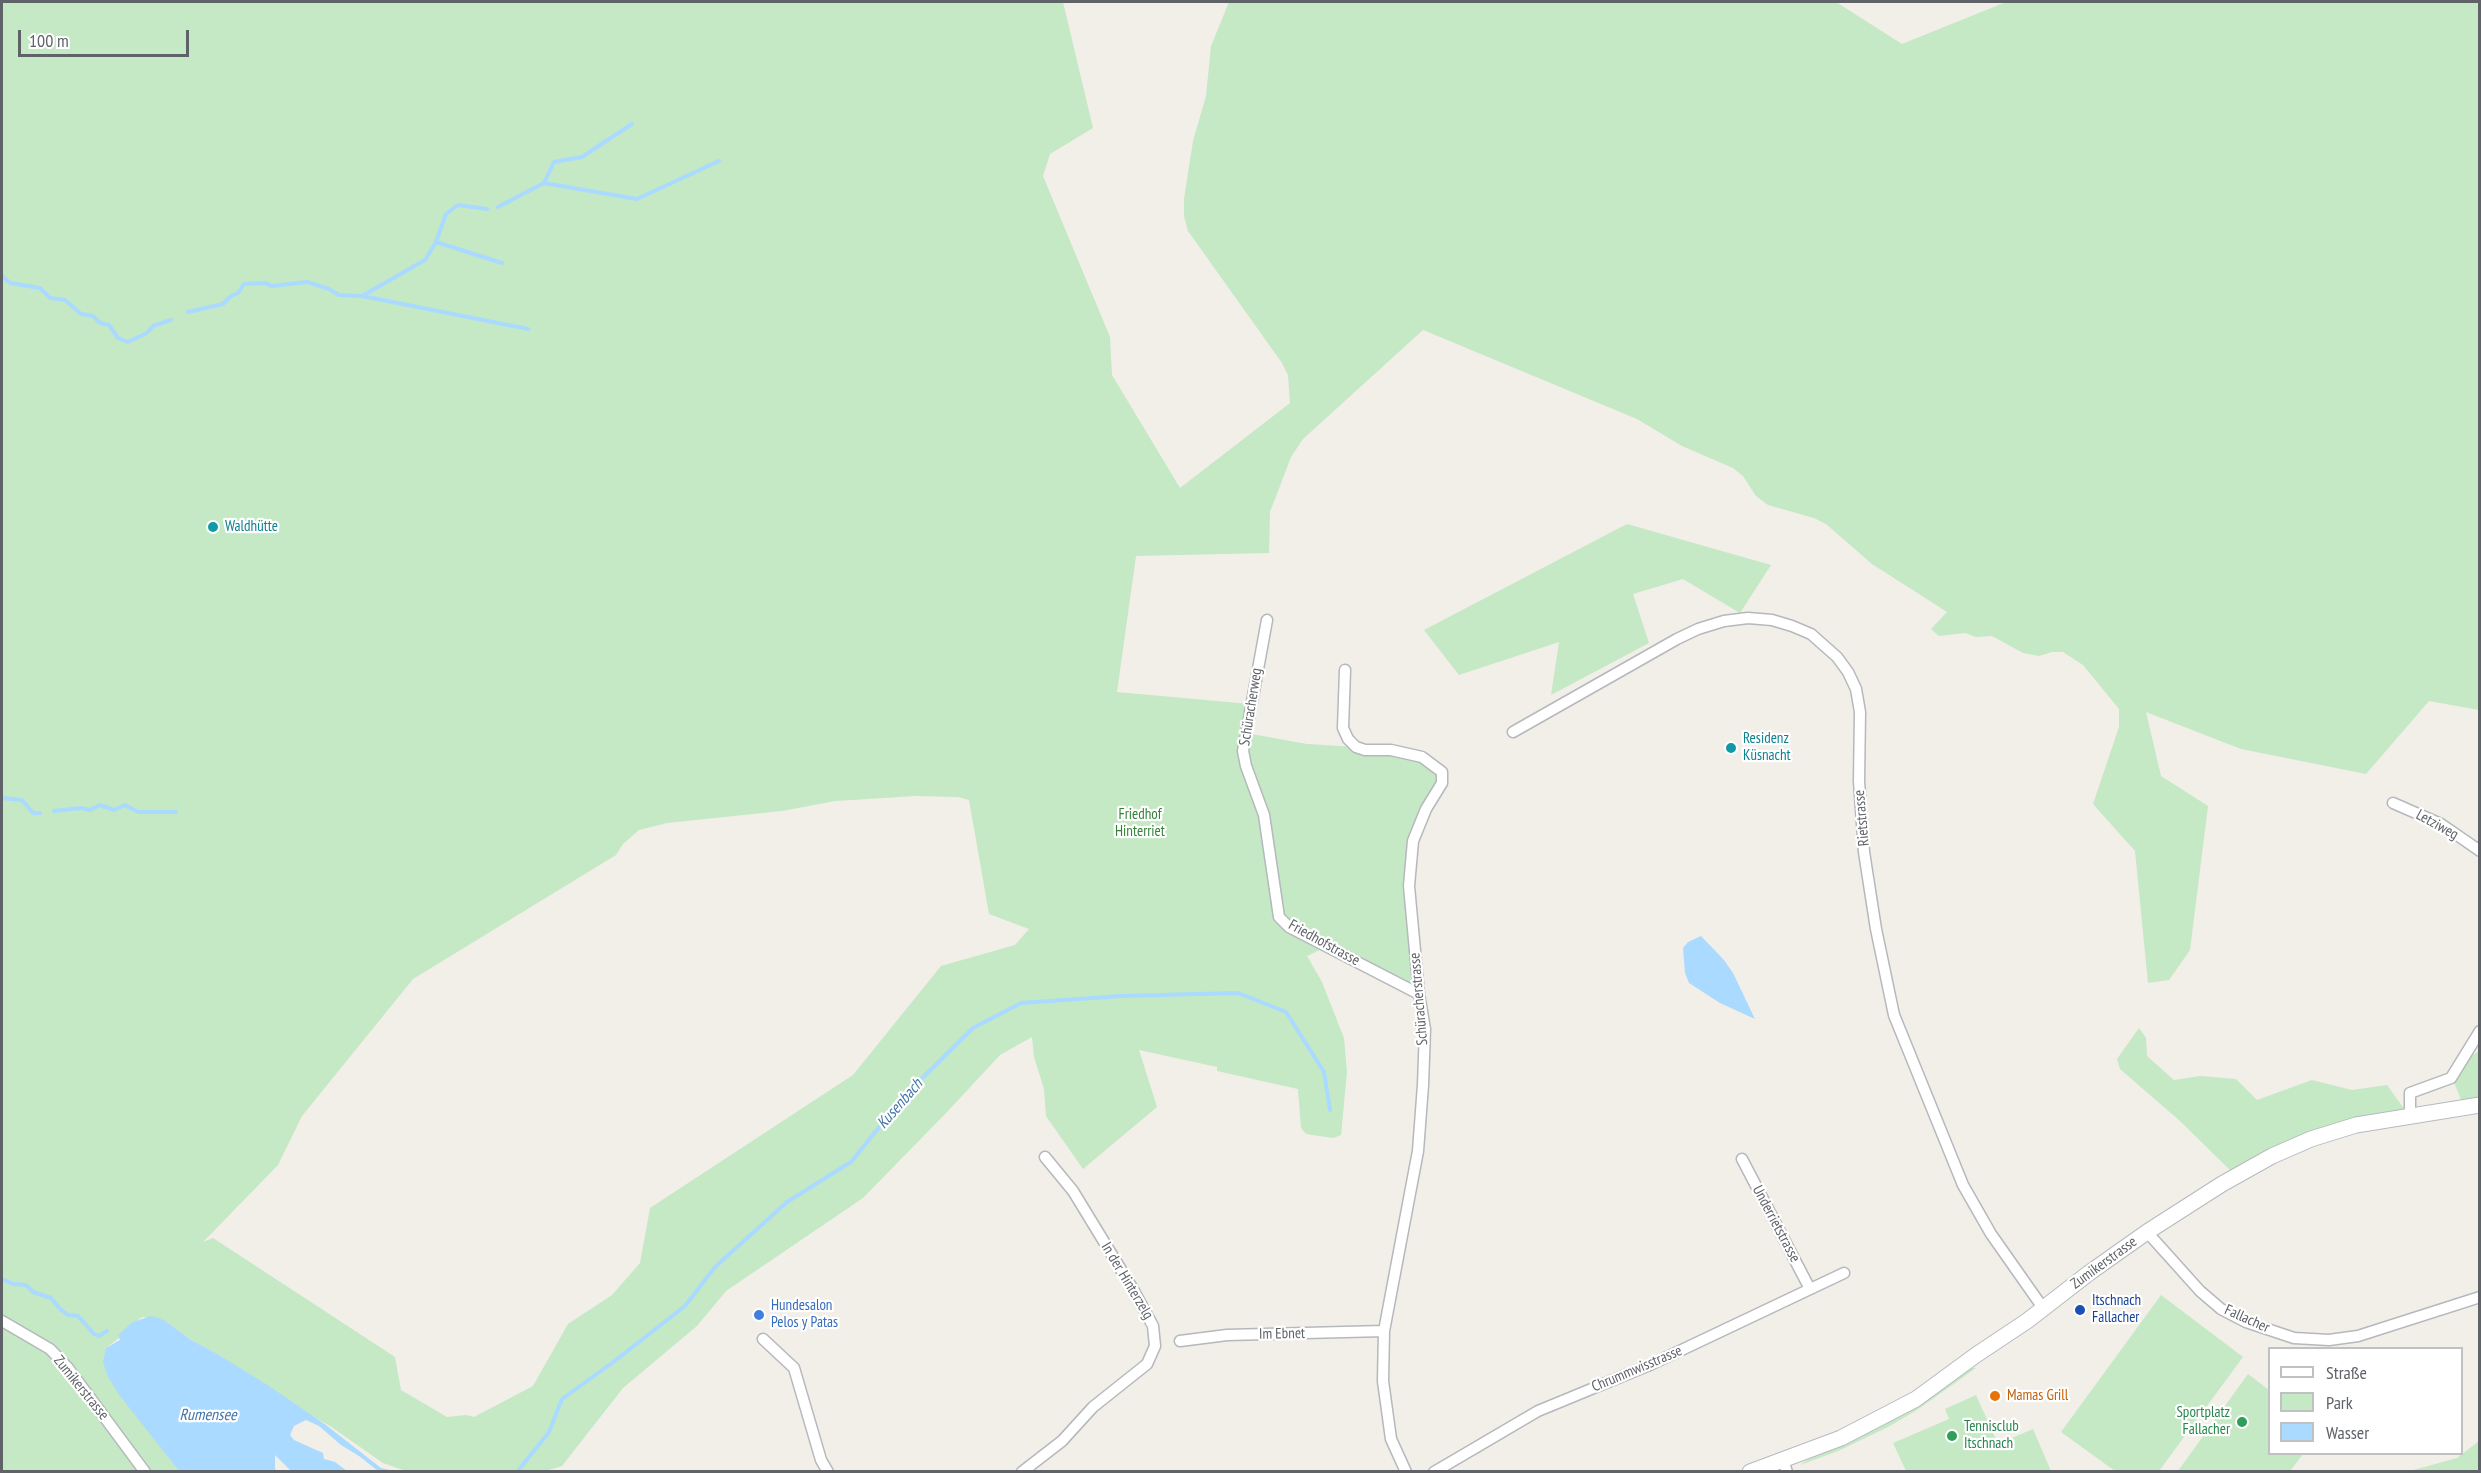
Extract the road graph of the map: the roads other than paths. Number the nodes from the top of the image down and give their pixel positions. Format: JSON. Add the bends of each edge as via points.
{"nodes":[{"id":1,"x":1267,"y":620,"type":"dead end"},
{"id":2,"x":1346,"y":670,"type":"dead end"},
{"id":3,"x":1513,"y":732,"type":"dead end"},
{"id":4,"x":2393,"y":802,"type":"dead end"},
{"id":5,"x":2480,"y":851,"type":"edge"},
{"id":6,"x":1270,"y":863,"type":"joint"},
{"id":7,"x":1419,"y":994,"type":"junction"},
{"id":8,"x":2480,"y":1031,"type":"edge"},
{"id":9,"x":2480,"y":1105,"type":"edge"},
{"id":10,"x":2410,"y":1118,"type":"junction"},
{"id":11,"x":1045,"y":1157,"type":"dead end"},
{"id":12,"x":1742,"y":1159,"type":"dead end"},
{"id":13,"x":2147,"y":1232,"type":"junction"},
{"id":14,"x":1844,"y":1274,"type":"dead end"},
{"id":15,"x":1810,"y":1289,"type":"junction"},
{"id":16,"x":2480,"y":1297,"type":"edge"},
{"id":17,"x":2043,"y":1308,"type":"junction"},
{"id":18,"x":2,"y":1321,"type":"edge"},
{"id":19,"x":1384,"y":1331,"type":"junction"},
{"id":20,"x":764,"y":1339,"type":"dead end"},
{"id":21,"x":1180,"y":1341,"type":"dead end"},
{"id":22,"x":1785,"y":1466,"type":"edge"},
{"id":23,"x":145,"y":1472,"type":"edge"},
{"id":24,"x":828,"y":1472,"type":"edge"},
{"id":25,"x":1022,"y":1472,"type":"edge"},
{"id":26,"x":1406,"y":1472,"type":"edge"},
{"id":27,"x":1434,"y":1472,"type":"edge"},
{"id":28,"x":1750,"y":1472,"type":"edge"}],
"edges":[{"from":1,"to":6,"type":"street","name":"Schüracherweg","via":[[1243,751],[1263,815]]},
{"from":2,"to":7,"type":"street","name":"Schüracherstrasse","via":[[1343,728],[1348,739],[1365,750],[1391,750],[1422,757],[1442,772],[1442,783],[1413,841],[1409,886]]},
{"from":3,"to":17,"type":"street","name":"Rietstrasse","via":[[1677,639],[1724,621],[1748,618],[1792,626],[1811,634],[1837,657],[1856,689],[1860,712],[1864,852],[1875,929],[1894,1015],[1963,1185],[1991,1234]]},
{"from":4,"to":5,"type":"street","name":"Letziweg","via":[[2441,824]]},
{"from":6,"to":7,"type":"street","name":"Friedhofstrasse","via":[[1276,910],[1289,927]]},
{"from":7,"to":19,"type":"street","name":"Schüracherstrasse","via":[[1425,1029],[1418,1151]]},
{"from":8,"to":10,"type":"street","via":[[2451,1078],[2410,1093]]},
{"from":9,"to":10,"type":"main road","name":"Zumikerstrasse"},
{"from":10,"to":13,"type":"main road","name":"Zumikerstrasse","via":[[2356,1125],[2311,1138],[2235,1176]]},
{"from":11,"to":25,"type":"street","name":"In der Hinterzelg","via":[[1073,1191],[1134,1291],[1153,1326],[1155,1346],[1147,1364],[1093,1407],[1062,1442]]},
{"from":12,"to":15,"type":"street","name":"Underrietstrasse"},
{"from":13,"to":16,"type":"street","name":"Fallacher","via":[[2221,1309],[2294,1338],[2329,1340],[2358,1336]]},
{"from":13,"to":17,"type":"main road","name":"Zumikerstrasse"},
{"from":14,"to":15,"type":"street","name":"Chrummwisstrasse"},
{"from":15,"to":27,"type":"street","name":"Chrummwisstrasse","via":[[1652,1364],[1539,1411]]},
{"from":17,"to":22,"type":"main road","name":"Zumikerstrasse","via":[[1916,1399]]},
{"from":18,"to":23,"type":"street","name":"Zumikerstrasse","via":[[50,1349],[68,1368]]},
{"from":19,"to":21,"type":"street","name":"Im Ebnet","via":[[1227,1335]]},
{"from":19,"to":26,"type":"street","name":"Schüracherstrasse","via":[[1383,1381],[1391,1439]]},
{"from":20,"to":24,"type":"street","via":[[794,1368],[820,1460]]},
{"from":22,"to":28,"type":"main road","name":"Zumikerstrasse"}]}
